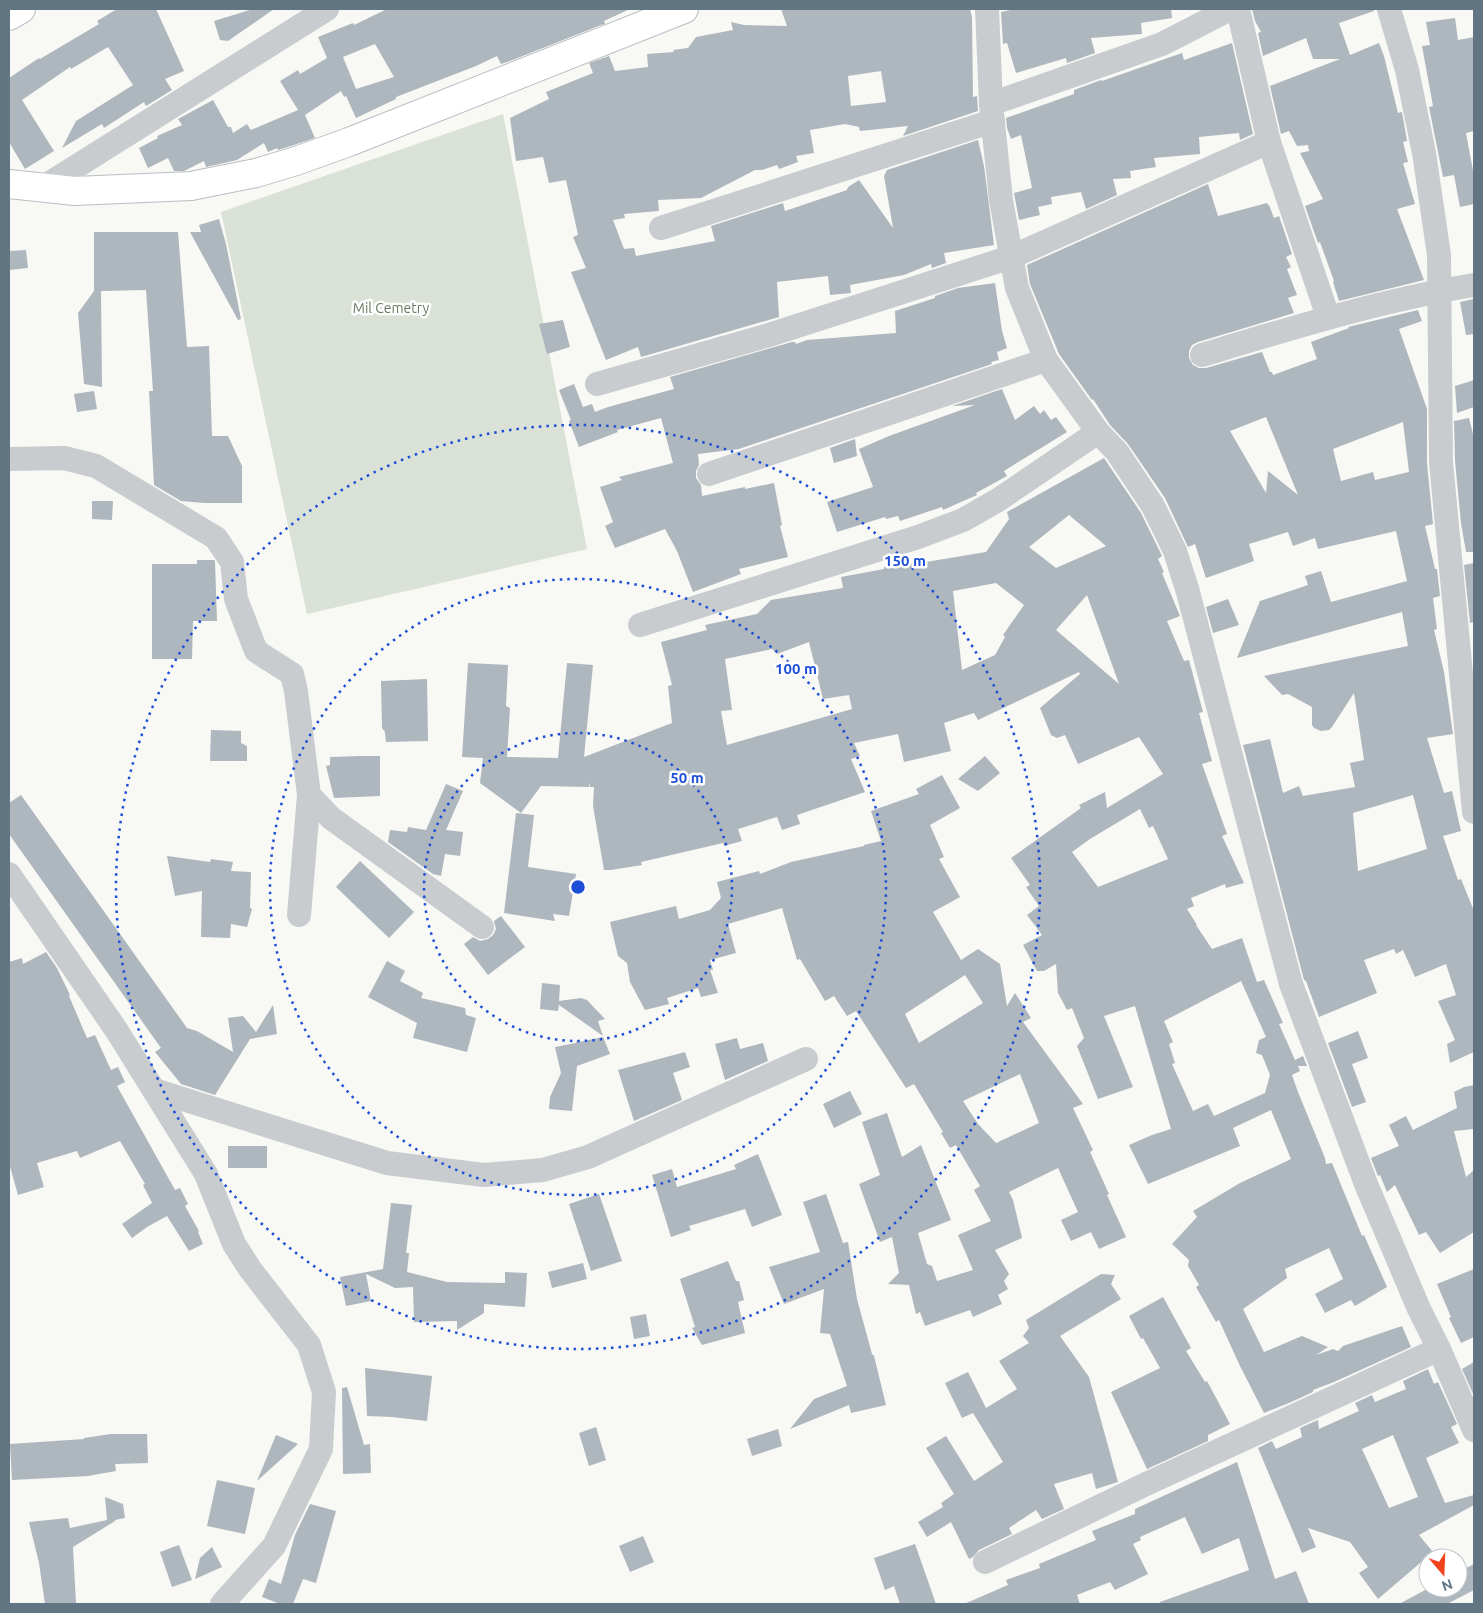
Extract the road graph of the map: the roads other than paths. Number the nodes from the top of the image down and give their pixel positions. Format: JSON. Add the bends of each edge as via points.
{"nodes":[{"id":1,"x":21,"y":9,"type":"edge"},
{"id":2,"x":327,"y":9,"type":"edge"},
{"id":3,"x":684,"y":9,"type":"edge"},
{"id":4,"x":987,"y":9,"type":"edge"},
{"id":5,"x":1230,"y":9,"type":"edge"},
{"id":6,"x":1238,"y":9,"type":"edge"},
{"id":7,"x":1390,"y":9,"type":"edge"},
{"id":8,"x":9,"y":16,"type":"edge"},
{"id":9,"x":992,"y":112,"type":"junction"},
{"id":10,"x":1269,"y":142,"type":"junction"},
{"id":11,"x":9,"y":184,"type":"edge"},
{"id":12,"x":42,"y":188,"type":"junction"},
{"id":13,"x":661,"y":228,"type":"dead end"},
{"id":14,"x":1011,"y":257,"type":"junction"},
{"id":15,"x":1474,"y":285,"type":"edge"},
{"id":16,"x":1440,"y":290,"type":"junction"},
{"id":17,"x":1328,"y":318,"type":"junction"},
{"id":18,"x":1202,"y":355,"type":"dead end"},
{"id":19,"x":1046,"y":360,"type":"junction"},
{"id":20,"x":597,"y":384,"type":"dead end"},
{"id":21,"x":1098,"y":432,"type":"junction"},
{"id":22,"x":9,"y":459,"type":"edge"},
{"id":23,"x":709,"y":474,"type":"dead end"},
{"id":24,"x":640,"y":625,"type":"dead end"},
{"id":25,"x":309,"y":795,"type":"junction"},
{"id":26,"x":1474,"y":812,"type":"edge"},
{"id":27,"x":9,"y":874,"type":"edge"},
{"id":28,"x":299,"y":915,"type":"dead end"},
{"id":29,"x":482,"y":927,"type":"dead end"},
{"id":30,"x":806,"y":1059,"type":"dead end"},
{"id":31,"x":154,"y":1090,"type":"junction"},
{"id":32,"x":1439,"y":1349,"type":"junction"},
{"id":33,"x":1474,"y":1430,"type":"edge"},
{"id":34,"x":985,"y":1562,"type":"dead end"},
{"id":35,"x":222,"y":1604,"type":"edge"}],
"edges":[{"from":1,"to":8,"type":"street"},
{"from":2,"to":12,"type":"street"},
{"from":3,"to":12,"type":"street","via":[[349,142],[256,173],[191,186],[75,191]]},
{"from":4,"to":9,"type":"street"},
{"from":5,"to":9,"type":"street","via":[[1162,44]]},
{"from":6,"to":10,"type":"street"},
{"from":7,"to":16,"type":"street","via":[[1424,152],[1439,255]]},
{"from":9,"to":13,"type":"street"},
{"from":9,"to":14,"type":"street","via":[[1001,200]]},
{"from":10,"to":14,"type":"street"},
{"from":10,"to":17,"type":"street"},
{"from":11,"to":12,"type":"street"},
{"from":14,"to":19,"type":"street","via":[[1017,288]]},
{"from":14,"to":20,"type":"street","via":[[769,335]]},
{"from":15,"to":16,"type":"street"},
{"from":16,"to":17,"type":"street"},
{"from":16,"to":26,"type":"street","via":[[1441,462]]},
{"from":17,"to":18,"type":"street"},
{"from":19,"to":21,"type":"street"},
{"from":19,"to":23,"type":"street"},
{"from":21,"to":24,"type":"street","via":[[963,520]]},
{"from":21,"to":32,"type":"street","via":[[1117,452],[1153,506],[1175,551],[1291,984],[1366,1184]]},
{"from":22,"to":25,"type":"street","via":[[64,458],[96,466],[216,538],[232,562],[236,599],[256,651],[292,674]]},
{"from":25,"to":28,"type":"street"},
{"from":25,"to":29,"type":"street","via":[[331,818]]},
{"from":27,"to":31,"type":"street"},
{"from":30,"to":31,"type":"street","via":[[588,1157],[543,1170],[484,1175],[387,1163]]},
{"from":31,"to":35,"type":"street","via":[[206,1174],[234,1244],[309,1345],[324,1392],[321,1449],[274,1546]]},
{"from":32,"to":33,"type":"street"},
{"from":32,"to":34,"type":"street"}]}
